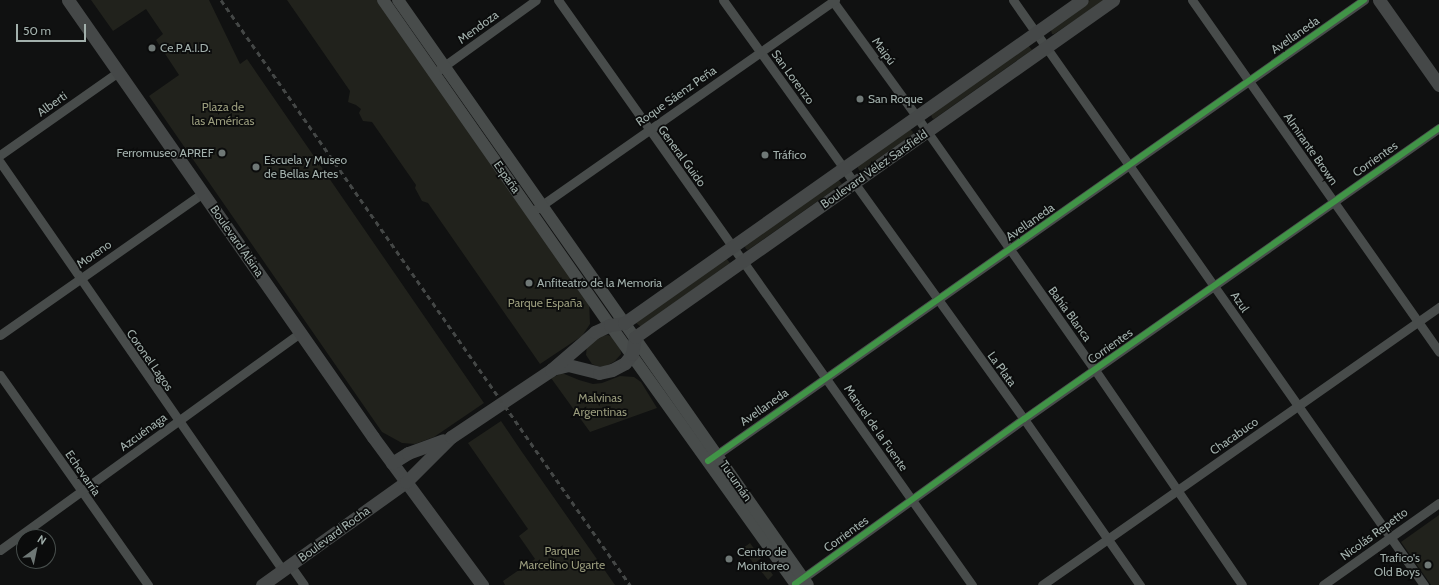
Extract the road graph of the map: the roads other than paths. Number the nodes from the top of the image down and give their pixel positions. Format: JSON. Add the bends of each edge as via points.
{"nodes":[{"id":1,"x":68,"y":0,"type":"edge"},
{"id":2,"x":383,"y":0,"type":"edge"},
{"id":3,"x":398,"y":0,"type":"edge"},
{"id":4,"x":536,"y":0,"type":"edge"},
{"id":5,"x":558,"y":0,"type":"edge"},
{"id":6,"x":723,"y":0,"type":"edge"},
{"id":7,"x":833,"y":0,"type":"edge"},
{"id":8,"x":1013,"y":0,"type":"edge"},
{"id":9,"x":1082,"y":0,"type":"edge"},
{"id":10,"x":1113,"y":0,"type":"edge"},
{"id":11,"x":1192,"y":0,"type":"edge"},
{"id":12,"x":1364,"y":0,"type":"edge"},
{"id":13,"x":1379,"y":0,"type":"edge"},
{"id":14,"x":1036,"y":33,"type":"junction"},
{"id":15,"x":1046,"y":47,"type":"junction"},
{"id":16,"x":760,"y":52,"type":"junction"},
{"id":17,"x":445,"y":66,"type":"junction"},
{"id":18,"x":118,"y":72,"type":"junction"},
{"id":19,"x":434,"y":73,"type":"junction"},
{"id":20,"x":1248,"y":81,"type":"junction"},
{"id":21,"x":1439,"y":85,"type":"edge"},
{"id":22,"x":917,"y":117,"type":"junction"},
{"id":23,"x":1439,"y":128,"type":"edge"},
{"id":24,"x":649,"y":131,"type":"junction"},
{"id":25,"x":927,"y":131,"type":"junction"},
{"id":26,"x":0,"y":156,"type":"edge"},
{"id":27,"x":1128,"y":165,"type":"junction"},
{"id":28,"x":844,"y":168,"type":"junction"},
{"id":29,"x":855,"y":182,"type":"junction"},
{"id":30,"x":203,"y":193,"type":"junction"},
{"id":31,"x":1334,"y":202,"type":"junction"},
{"id":32,"x":542,"y":205,"type":"junction"},
{"id":33,"x":532,"y":212,"type":"junction"},
{"id":34,"x":732,"y":246,"type":"junction"},
{"id":35,"x":1009,"y":250,"type":"junction"},
{"id":36,"x":742,"y":261,"type":"junction"},
{"id":37,"x":79,"y":279,"type":"junction"},
{"id":38,"x":1214,"y":286,"type":"junction"},
{"id":39,"x":937,"y":300,"type":"junction"},
{"id":40,"x":1439,"y":307,"type":"edge"},
{"id":41,"x":1418,"y":322,"type":"junction"},
{"id":42,"x":624,"y":323,"type":"junction"},
{"id":43,"x":610,"y":325,"type":"junction"},
{"id":44,"x":300,"y":333,"type":"junction"},
{"id":45,"x":0,"y":335,"type":"edge"},
{"id":46,"x":635,"y":337,"type":"junction"},
{"id":47,"x":1439,"y":352,"type":"edge"},
{"id":48,"x":632,"y":354,"type":"junction"},
{"id":49,"x":551,"y":370,"type":"junction"},
{"id":50,"x":1095,"y":370,"type":"junction"},
{"id":51,"x":0,"y":375,"type":"edge"},
{"id":52,"x":825,"y":378,"type":"junction"},
{"id":53,"x":1299,"y":405,"type":"junction"},
{"id":54,"x":1024,"y":419,"type":"junction"},
{"id":55,"x":178,"y":421,"type":"junction"},
{"id":56,"x":451,"y":437,"type":"junction"},
{"id":57,"x":713,"y":458,"type":"junction"},
{"id":58,"x":392,"y":464,"type":"junction"},
{"id":59,"x":406,"y":482,"type":"junction"},
{"id":60,"x":1178,"y":490,"type":"junction"},
{"id":61,"x":82,"y":492,"type":"junction"},
{"id":62,"x":912,"y":500,"type":"junction"},
{"id":63,"x":1439,"y":503,"type":"edge"},
{"id":64,"x":1390,"y":537,"type":"junction"},
{"id":65,"x":1108,"y":538,"type":"junction"},
{"id":66,"x":0,"y":550,"type":"edge"},
{"id":67,"x":286,"y":568,"type":"junction"},
{"id":68,"x":801,"y":583,"type":"edge"},
{"id":69,"x":148,"y":585,"type":"edge"},
{"id":70,"x":262,"y":585,"type":"edge"},
{"id":71,"x":304,"y":585,"type":"edge"},
{"id":72,"x":482,"y":585,"type":"edge"},
{"id":73,"x":972,"y":585,"type":"edge"},
{"id":74,"x":1042,"y":585,"type":"edge"},
{"id":75,"x":1140,"y":585,"type":"edge"},
{"id":76,"x":1242,"y":585,"type":"edge"},
{"id":77,"x":1323,"y":585,"type":"edge"},
{"id":78,"x":1424,"y":585,"type":"edge"}],
"edges":[{"from":1,"to":18,"type":"main road","name":"Boulevard Alsina"},
{"from":2,"to":19,"type":"street","name":"España"},
{"from":3,"to":17,"type":"street","name":"España"},
{"from":4,"to":17,"type":"street","name":"Mendoza"},
{"from":5,"to":24,"type":"street","name":"General Guido"},
{"from":6,"to":16,"type":"street","name":"San Lorenzo"},
{"from":7,"to":16,"type":"street","name":"Roque Sáenz Peña"},
{"from":7,"to":22,"type":"street","name":"Maipú"},
{"from":8,"to":14,"type":"street","name":"Azul"},
{"from":9,"to":14,"type":"main road","name":"Boulevard Vélez Sarsfield"},
{"from":10,"to":15,"type":"main road","name":"Boulevard Vélez Sarsfield"},
{"from":11,"to":20,"type":"street","name":"Almirante Brown"},
{"from":12,"to":20,"type":"street","name":"Avellaneda"},
{"from":13,"to":21,"type":"main road"},
{"from":14,"to":15,"type":"street","name":"Azul"},
{"from":14,"to":22,"type":"main road","name":"Boulevard Vélez Sarsfield"},
{"from":15,"to":25,"type":"main road","name":"Boulevard Vélez Sarsfield"},
{"from":15,"to":27,"type":"street","name":"Azul"},
{"from":16,"to":24,"type":"street","name":"Roque Sáenz Peña"},
{"from":16,"to":28,"type":"street","name":"San Lorenzo"},
{"from":17,"to":19,"type":"street","name":"Mendoza"},
{"from":17,"to":32,"type":"street","name":"España"},
{"from":18,"to":26,"type":"street","name":"Alberti"},
{"from":18,"to":30,"type":"main road","name":"Boulevard Alsina"},
{"from":19,"to":33,"type":"street","name":"España"},
{"from":20,"to":27,"type":"street","name":"Avellaneda"},
{"from":20,"to":31,"type":"street","name":"Almirante Brown"},
{"from":22,"to":25,"type":"street","name":"Bahía Blanca"},
{"from":22,"to":28,"type":"main road","name":"Boulevard Vélez Sarsfield"},
{"from":23,"to":31,"type":"street","name":"Corrientes"},
{"from":24,"to":32,"type":"street","name":"Roque Sáenz Peña"},
{"from":24,"to":34,"type":"street","name":"General Guido"},
{"from":25,"to":29,"type":"main road","name":"Boulevard Vélez Sarsfield"},
{"from":25,"to":35,"type":"street","name":"Bahía Blanca"},
{"from":26,"to":37,"type":"street","name":"Coronel Lagos"},
{"from":27,"to":35,"type":"street","name":"Avellaneda"},
{"from":27,"to":38,"type":"street","name":"Azul"},
{"from":28,"to":29,"type":"street","name":"La Plata"},
{"from":28,"to":34,"type":"main road","name":"Boulevard Vélez Sarsfield"},
{"from":29,"to":36,"type":"main road","name":"Boulevard Vélez Sarsfield"},
{"from":29,"to":39,"type":"street","name":"La Plata"},
{"from":30,"to":37,"type":"street","name":"Moreno"},
{"from":30,"to":44,"type":"main road","name":"Boulevard Alsina"},
{"from":31,"to":38,"type":"street","name":"Corrientes"},
{"from":31,"to":41,"type":"street","name":"Almirante Brown"},
{"from":32,"to":33,"type":"street","name":"Roque Sáenz Peña"},
{"from":32,"to":42,"type":"street","name":"España"},
{"from":33,"to":43,"type":"street","name":"España"},
{"from":34,"to":36,"type":"street","name":"Manuel de la Fuente"},
{"from":34,"to":42,"type":"main road","name":"Boulevard Vélez Sarsfield"},
{"from":35,"to":39,"type":"street","name":"Avellaneda"},
{"from":35,"to":50,"type":"street","name":"Bahía Blanca"},
{"from":36,"to":46,"type":"main road","name":"Boulevard Vélez Sarsfield"},
{"from":36,"to":52,"type":"street","name":"Manuel de la Fuente"},
{"from":37,"to":45,"type":"street","name":"Moreno"},
{"from":37,"to":55,"type":"street","name":"Coronel Lagos"},
{"from":38,"to":50,"type":"street","name":"Corrientes"},
{"from":38,"to":53,"type":"street","name":"Azul"},
{"from":39,"to":52,"type":"street","name":"Avellaneda"},
{"from":39,"to":54,"type":"street","name":"La Plata"},
{"from":40,"to":41,"type":"street","name":"Chacabuco"},
{"from":41,"to":47,"type":"street","name":"Almirante Brown"},
{"from":41,"to":53,"type":"street","name":"Chacabuco"},
{"from":42,"to":43,"type":"main road","name":"Boulevard Vélez Sarsfield"},
{"from":42,"to":46,"type":"street","name":"España"},
{"from":43,"to":48,"type":"street","name":"España"},
{"from":43,"to":49,"type":"main road","name":"Boulevard Vélez Sarsfield","via":[[581,342]]},
{"from":44,"to":55,"type":"street","name":"Azcuénaga"},
{"from":44,"to":58,"type":"main road","name":"Boulevard Alsina"},
{"from":46,"to":48,"type":"main road"},
{"from":46,"to":57,"type":"street","name":"Tucumán"},
{"from":48,"to":49,"type":"main road","via":[[625,363],[606,372],[594,372],[568,365]]},
{"from":48,"to":57,"type":"street","name":"Tucumán"},
{"from":49,"to":56,"type":"main road"},
{"from":50,"to":54,"type":"street","name":"Corrientes"},
{"from":50,"to":60,"type":"street","name":"Bahía Blanca"},
{"from":51,"to":61,"type":"street","name":"Echevarría"},
{"from":52,"to":57,"type":"street","name":"Avellaneda"},
{"from":52,"to":62,"type":"street","name":"Manuel de la Fuente"},
{"from":53,"to":60,"type":"street","name":"Chacabuco"},
{"from":53,"to":64,"type":"street","name":"Azul"},
{"from":54,"to":62,"type":"street","name":"Corrientes"},
{"from":54,"to":65,"type":"street","name":"La Plata"},
{"from":55,"to":61,"type":"street","name":"Azcuénaga"},
{"from":55,"to":67,"type":"street","name":"Coronel Lagos"},
{"from":56,"to":58,"type":"main road","via":[[408,453]]},
{"from":56,"to":59,"type":"main road","name":"Boulevard Rocha"},
{"from":57,"to":68,"type":"street","name":"Tucumán"},
{"from":58,"to":59,"type":"main road","name":"Boulevard Alsina"},
{"from":59,"to":67,"type":"main road","name":"Boulevard Rocha"},
{"from":59,"to":72,"type":"main road","name":"Boulevard Alsina"},
{"from":60,"to":65,"type":"street","name":"Chacabuco"},
{"from":60,"to":76,"type":"street","name":"Bahía Blanca"},
{"from":61,"to":66,"type":"street","name":"Azcuénaga"},
{"from":61,"to":69,"type":"street","name":"Echevarría"},
{"from":62,"to":68,"type":"street","name":"Corrientes"},
{"from":62,"to":73,"type":"street","name":"Manuel de la Fuente"},
{"from":63,"to":64,"type":"street","name":"Nicolás Repetto"},
{"from":64,"to":77,"type":"street","name":"Nicolás Repetto"},
{"from":64,"to":78,"type":"street","name":"Azul"},
{"from":65,"to":74,"type":"street","name":"Chacabuco"},
{"from":65,"to":75,"type":"street","name":"La Plata"},
{"from":67,"to":70,"type":"main road","name":"Boulevard Rocha"},
{"from":67,"to":71,"type":"street","name":"Coronel Lagos"}]}
